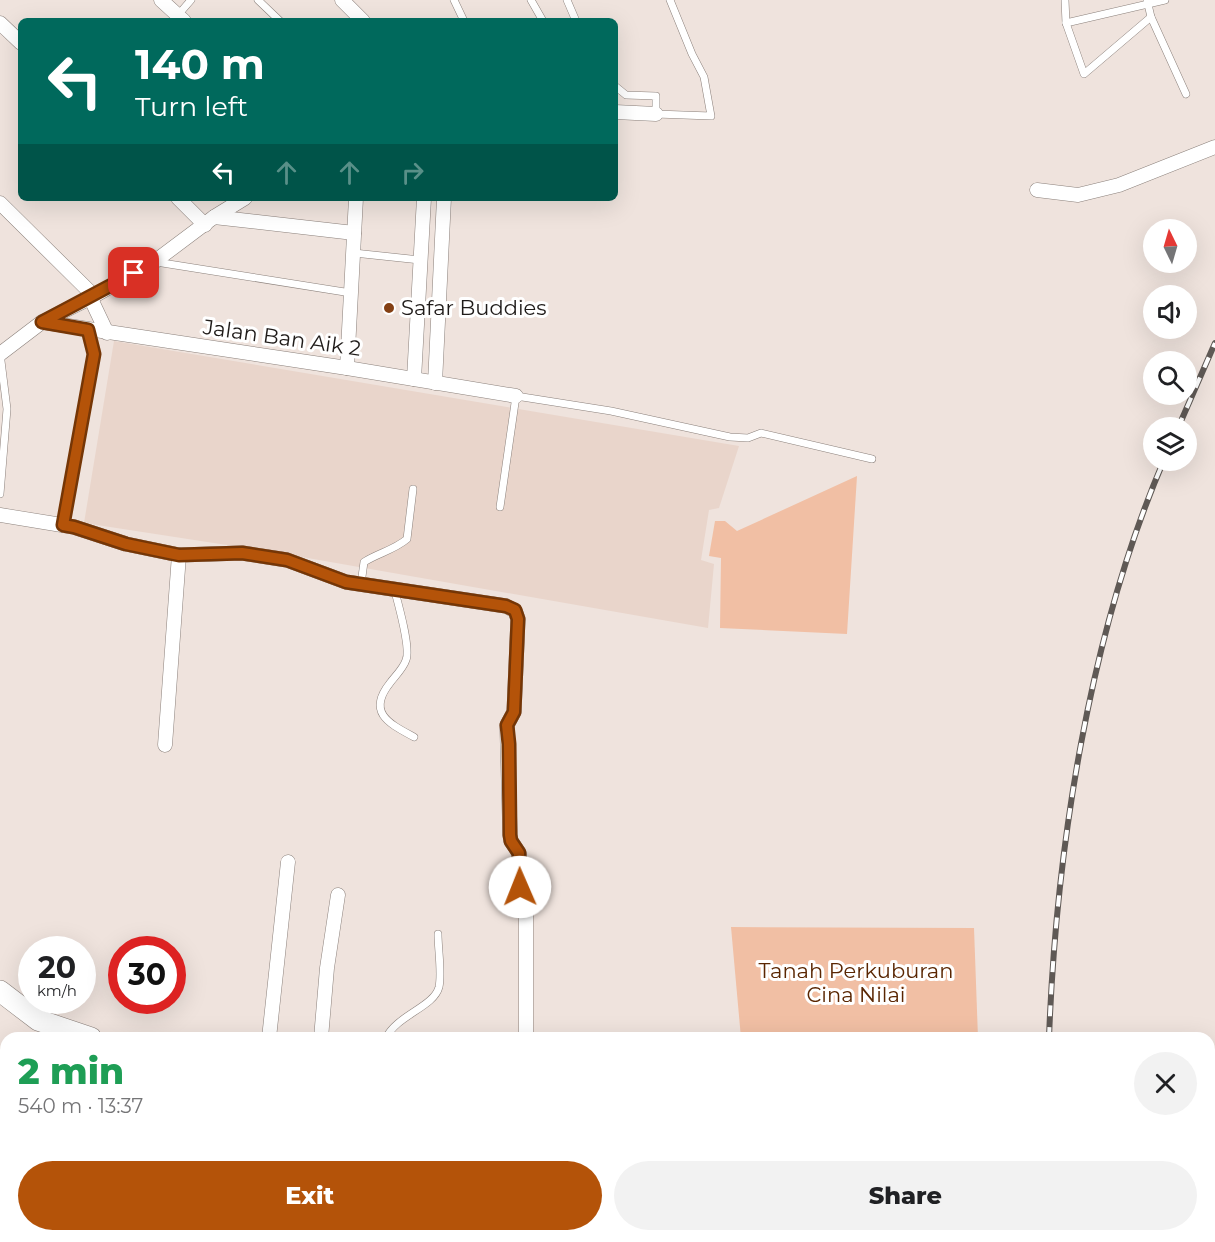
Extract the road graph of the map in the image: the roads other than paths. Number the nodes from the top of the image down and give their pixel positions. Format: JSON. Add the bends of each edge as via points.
{"nodes":[{"id":1,"x":161,"y":0,"type":"edge"},
{"id":2,"x":191,"y":0,"type":"edge"},
{"id":3,"x":342,"y":0,"type":"edge"},
{"id":4,"x":454,"y":0,"type":"edge"},
{"id":5,"x":531,"y":0,"type":"edge"},
{"id":6,"x":567,"y":0,"type":"edge"},
{"id":7,"x":670,"y":0,"type":"edge"},
{"id":8,"x":1065,"y":0,"type":"edge"},
{"id":9,"x":1165,"y":0,"type":"edge"},
{"id":10,"x":260,"y":1,"type":"edge"},
{"id":11,"x":1148,"y":2,"type":"edge"},
{"id":12,"x":1151,"y":17,"type":"junction"},
{"id":13,"x":181,"y":18,"type":"edge"},
{"id":14,"x":277,"y":18,"type":"edge"},
{"id":15,"x":360,"y":18,"type":"edge"},
{"id":16,"x":463,"y":18,"type":"edge"},
{"id":17,"x":541,"y":18,"type":"edge"},
{"id":18,"x":575,"y":18,"type":"edge"},
{"id":19,"x":0,"y":22,"type":"edge"},
{"id":20,"x":1066,"y":23,"type":"junction"},
{"id":21,"x":18,"y":40,"type":"edge"},
{"id":22,"x":618,"y":88,"type":"edge"},
{"id":23,"x":1186,"y":94,"type":"dead end"},
{"id":24,"x":618,"y":112,"type":"edge"},
{"id":25,"x":656,"y":114,"type":"junction"},
{"id":26,"x":1215,"y":147,"type":"edge"},
{"id":27,"x":1036,"y":190,"type":"dead end"},
{"id":28,"x":182,"y":201,"type":"edge"},
{"id":29,"x":240,"y":201,"type":"edge"},
{"id":30,"x":356,"y":201,"type":"edge"},
{"id":31,"x":424,"y":201,"type":"edge"},
{"id":32,"x":444,"y":201,"type":"edge"},
{"id":33,"x":0,"y":203,"type":"edge"},
{"id":34,"x":209,"y":221,"type":"junction"},
{"id":35,"x":354,"y":233,"type":"junction"},
{"id":36,"x":354,"y":253,"type":"junction"},
{"id":37,"x":420,"y":260,"type":"junction"},
{"id":38,"x":154,"y":262,"type":"junction"},
{"id":39,"x":351,"y":293,"type":"junction"},
{"id":40,"x":92,"y":296,"type":"junction"},
{"id":41,"x":42,"y":322,"type":"junction"},
{"id":42,"x":88,"y":330,"type":"junction"},
{"id":43,"x":107,"y":333,"type":"junction"},
{"id":44,"x":0,"y":354,"type":"edge"},
{"id":45,"x":347,"y":368,"type":"junction"},
{"id":46,"x":414,"y":379,"type":"junction"},
{"id":47,"x":435,"y":383,"type":"junction"},
{"id":48,"x":516,"y":396,"type":"junction"},
{"id":49,"x":872,"y":459,"type":"dead end"},
{"id":50,"x":413,"y":489,"type":"dead end"},
{"id":51,"x":0,"y":494,"type":"edge"},
{"id":52,"x":500,"y":507,"type":"dead end"},
{"id":53,"x":0,"y":515,"type":"edge"},
{"id":54,"x":63,"y":525,"type":"junction"},
{"id":55,"x":179,"y":555,"type":"junction"},
{"id":56,"x":361,"y":584,"type":"junction"},
{"id":57,"x":394,"y":588,"type":"junction"},
{"id":58,"x":414,"y":736,"type":"dead end"},
{"id":59,"x":165,"y":746,"type":"dead end"},
{"id":60,"x":288,"y":862,"type":"dead end"},
{"id":61,"x":338,"y":895,"type":"dead end"},
{"id":62,"x":438,"y":934,"type":"dead end"},
{"id":63,"x":0,"y":991,"type":"edge"},
{"id":64,"x":73,"y":1032,"type":"edge"},
{"id":65,"x":270,"y":1032,"type":"edge"},
{"id":66,"x":322,"y":1032,"type":"edge"},
{"id":67,"x":390,"y":1032,"type":"edge"},
{"id":68,"x":526,"y":1032,"type":"edge"}],
"edges":[{"from":1,"to":13,"type":"street"},
{"from":2,"to":13,"type":"lane"},
{"from":3,"to":15,"type":"street"},
{"from":4,"to":16,"type":"lane"},
{"from":5,"to":17,"type":"lane"},
{"from":6,"to":18,"type":"lane"},
{"from":7,"to":25,"type":"lane","via":[[704,77],[711,116]]},
{"from":8,"to":20,"type":"lane"},
{"from":9,"to":11,"type":"lane"},
{"from":10,"to":14,"type":"lane"},
{"from":11,"to":12,"type":"lane"},
{"from":11,"to":20,"type":"lane"},
{"from":12,"to":20,"type":"lane","via":[[1084,74]]},
{"from":12,"to":23,"type":"lane"},
{"from":19,"to":21,"type":"street"},
{"from":22,"to":25,"type":"lane","via":[[626,95],[656,96]]},
{"from":24,"to":25,"type":"street"},
{"from":26,"to":27,"type":"street","via":[[1119,185],[1078,195]]},
{"from":28,"to":34,"type":"street"},
{"from":29,"to":34,"type":"street"},
{"from":30,"to":35,"type":"street"},
{"from":31,"to":37,"type":"street"},
{"from":32,"to":47,"type":"street"},
{"from":33,"to":40,"type":"street"},
{"from":34,"to":35,"type":"street"},
{"from":34,"to":38,"type":"street"},
{"from":35,"to":36,"type":"street"},
{"from":36,"to":37,"type":"lane"},
{"from":36,"to":39,"type":"street"},
{"from":37,"to":46,"type":"street"},
{"from":38,"to":39,"type":"lane"},
{"from":38,"to":40,"type":"street"},
{"from":39,"to":45,"type":"street"},
{"from":40,"to":41,"type":"street"},
{"from":40,"to":43,"type":"street"},
{"from":41,"to":42,"type":"street","name":"Jalan Ban Aik 2"},
{"from":41,"to":44,"type":"street"},
{"from":42,"to":43,"type":"street","name":"Jalan Ban Aik 2"},
{"from":42,"to":54,"type":"lane","via":[[94,354]]},
{"from":43,"to":45,"type":"street","name":"Jalan Ban Aik 2"},
{"from":44,"to":51,"type":"lane","via":[[7,409]]},
{"from":45,"to":46,"type":"street","name":"Jalan Ban Aik 2"},
{"from":46,"to":47,"type":"street","name":"Jalan Ban Aik 2"},
{"from":47,"to":48,"type":"street","name":"Jalan Ban Aik 2"},
{"from":48,"to":49,"type":"lane","via":[[611,411],[730,437],[761,434]]},
{"from":48,"to":52,"type":"lane"},
{"from":50,"to":56,"type":"lane","via":[[407,539],[364,562]]},
{"from":53,"to":54,"type":"street"},
{"from":54,"to":55,"type":"street"},
{"from":55,"to":56,"type":"street","via":[[242,553],[287,560]]},
{"from":55,"to":59,"type":"street"},
{"from":56,"to":57,"type":"street"},
{"from":57,"to":58,"type":"lane","via":[[407,659],[380,702],[387,722]]},
{"from":57,"to":68,"type":"street","via":[[506,606],[515,610],[518,619],[514,712],[507,725],[510,835],[519,853],[520,887],[526,899]]},
{"from":60,"to":65,"type":"street"},
{"from":61,"to":66,"type":"street"},
{"from":62,"to":67,"type":"lane","via":[[439,986],[435,996]]},
{"from":63,"to":64,"type":"main road","via":[[38,1020]]}]}
